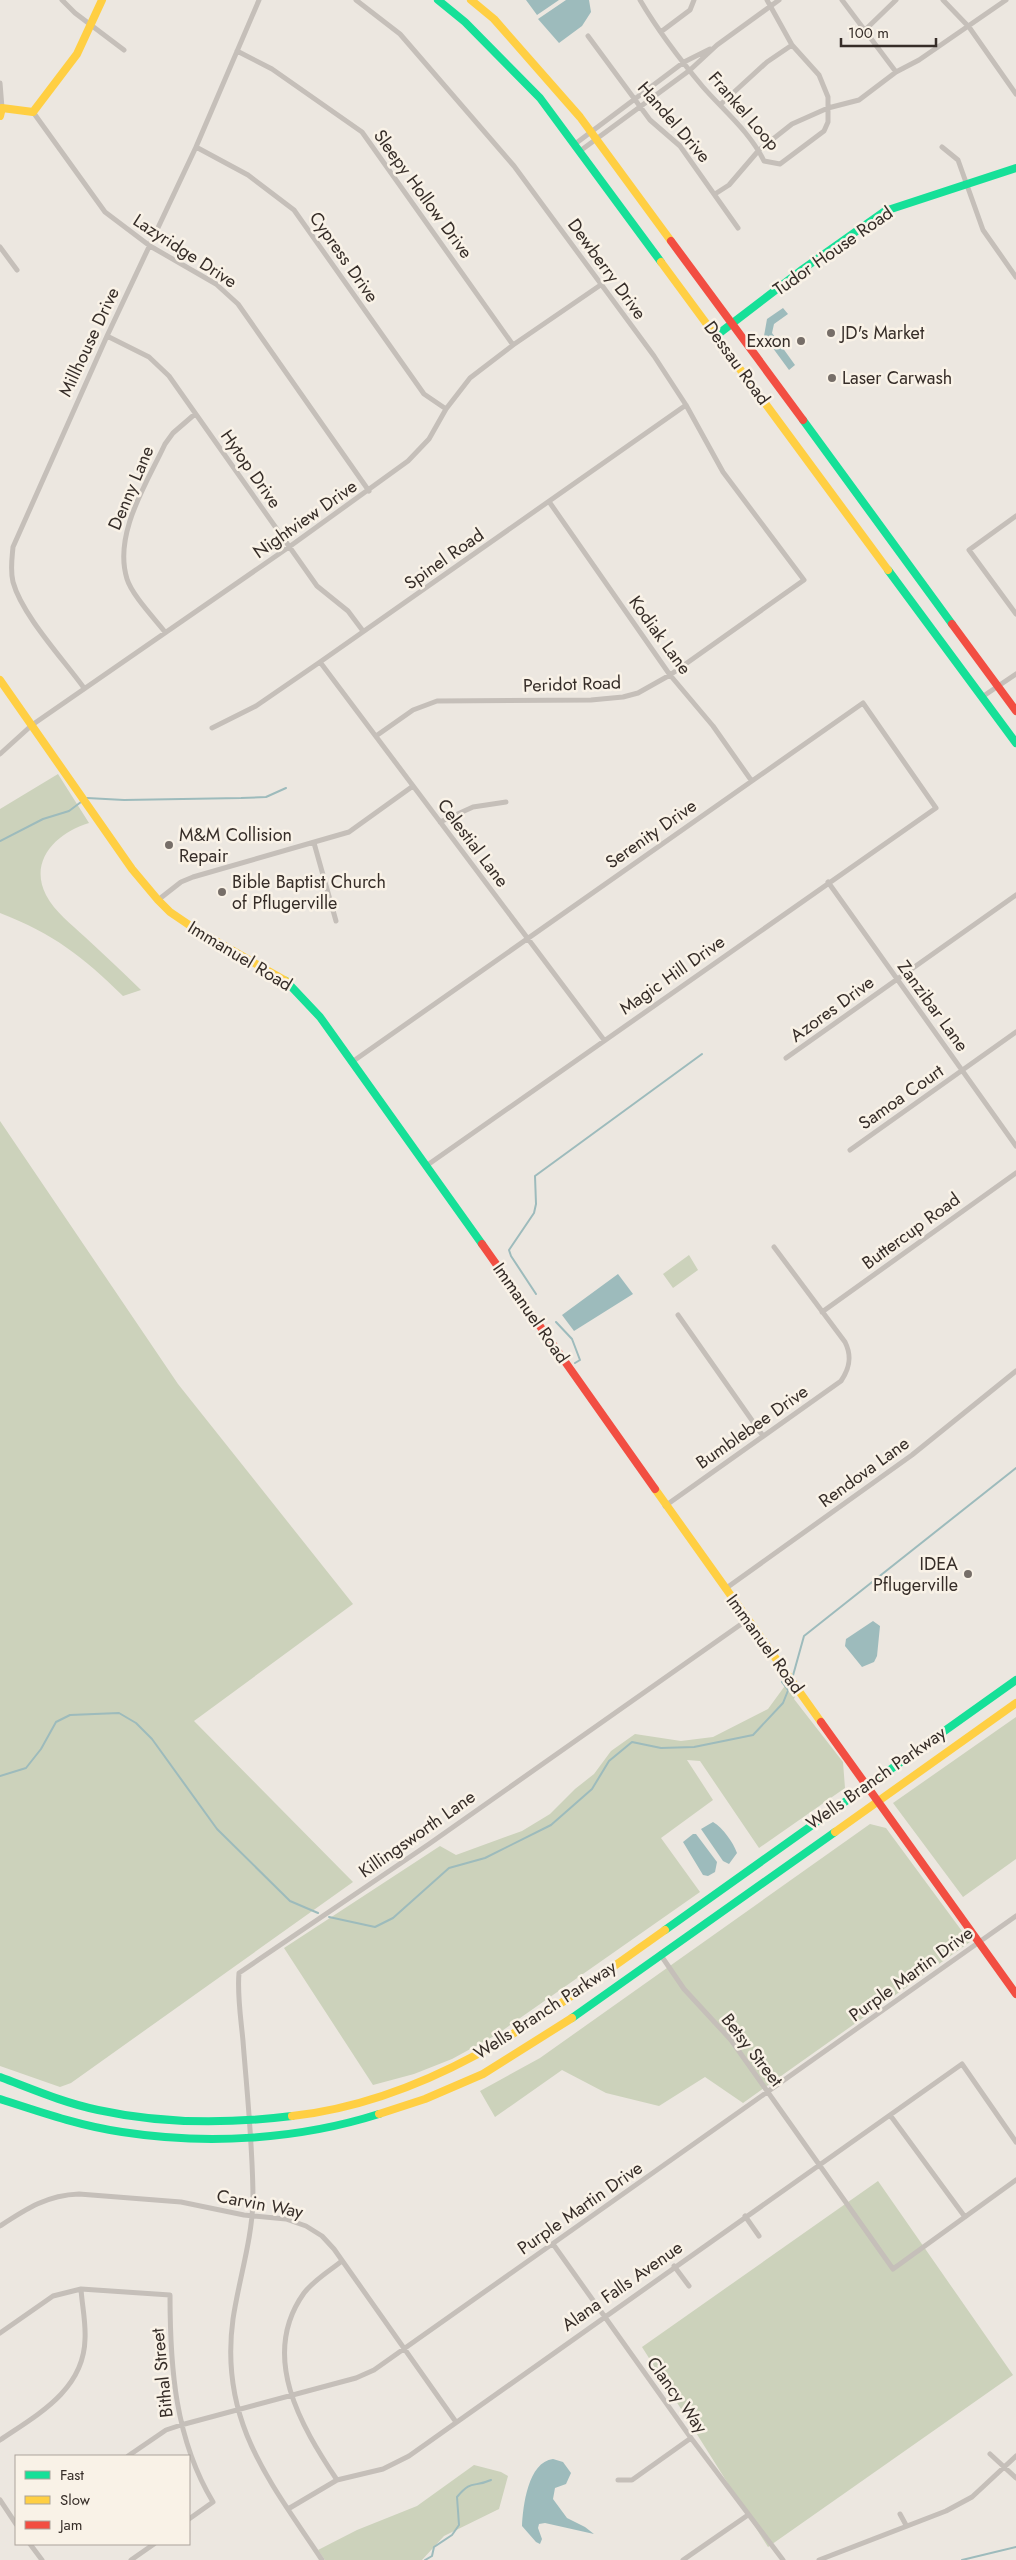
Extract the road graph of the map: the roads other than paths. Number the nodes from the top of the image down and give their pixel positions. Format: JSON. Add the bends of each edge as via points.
{"nodes":[{"id":1,"x":62,"y":0,"type":"edge"},
{"id":2,"x":102,"y":0,"type":"edge"},
{"id":3,"x":260,"y":0,"type":"edge"},
{"id":4,"x":356,"y":0,"type":"edge"},
{"id":5,"x":438,"y":0,"type":"edge"},
{"id":6,"x":471,"y":0,"type":"edge"},
{"id":7,"x":640,"y":0,"type":"edge"},
{"id":8,"x":694,"y":0,"type":"edge"},
{"id":9,"x":767,"y":0,"type":"edge"},
{"id":10,"x":778,"y":0,"type":"edge"},
{"id":11,"x":842,"y":0,"type":"edge"},
{"id":12,"x":896,"y":0,"type":"edge"},
{"id":13,"x":943,"y":0,"type":"edge"},
{"id":14,"x":1004,"y":1,"type":"edge"},
{"id":15,"x":770,"y":6,"type":"junction"},
{"id":16,"x":91,"y":25,"type":"junction"},
{"id":17,"x":969,"y":27,"type":"junction"},
{"id":18,"x":865,"y":30,"type":"junction"},
{"id":19,"x":662,"y":31,"type":"junction"},
{"id":20,"x":588,"y":36,"type":"dead end"},
{"id":21,"x":717,"y":45,"type":"junction"},
{"id":22,"x":792,"y":45,"type":"junction"},
{"id":23,"x":124,"y":50,"type":"dead end"},
{"id":24,"x":237,"y":51,"type":"junction"},
{"id":25,"x":684,"y":62,"type":"junction"},
{"id":26,"x":690,"y":70,"type":"junction"},
{"id":27,"x":896,"y":72,"type":"junction"},
{"id":28,"x":0,"y":83,"type":"edge"},
{"id":29,"x":1016,"y":93,"type":"edge"},
{"id":30,"x":635,"y":99,"type":"junction"},
{"id":31,"x":721,"y":104,"type":"junction"},
{"id":32,"x":640,"y":107,"type":"junction"},
{"id":33,"x":828,"y":108,"type":"junction"},
{"id":34,"x":1,"y":112,"type":"edge"},
{"id":35,"x":33,"y":112,"type":"junction"},
{"id":36,"x":590,"y":133,"type":"junction"},
{"id":37,"x":595,"y":140,"type":"junction"},
{"id":38,"x":575,"y":144,"type":"junction"},
{"id":39,"x":196,"y":147,"type":"junction"},
{"id":40,"x":942,"y":147,"type":"dead end"},
{"id":41,"x":759,"y":150,"type":"junction"},
{"id":42,"x":580,"y":151,"type":"junction"},
{"id":43,"x":1016,"y":168,"type":"edge"},
{"id":44,"x":966,"y":183,"type":"junction"},
{"id":45,"x":715,"y":194,"type":"junction"},
{"id":46,"x":738,"y":228,"type":"dead end"},
{"id":47,"x":150,"y":246,"type":"junction"},
{"id":48,"x":0,"y":247,"type":"edge"},
{"id":49,"x":16,"y":270,"type":"dead end"},
{"id":50,"x":1016,"y":277,"type":"edge"},
{"id":51,"x":602,"y":284,"type":"junction"},
{"id":52,"x":732,"y":323,"type":"junction"},
{"id":53,"x":717,"y":335,"type":"junction"},
{"id":54,"x":107,"y":336,"type":"junction"},
{"id":55,"x":513,"y":345,"type":"junction"},
{"id":56,"x":686,"y":405,"type":"junction"},
{"id":57,"x":446,"y":409,"type":"junction"},
{"id":58,"x":195,"y":414,"type":"junction"},
{"id":59,"x":369,"y":491,"type":"junction"},
{"id":60,"x":550,"y":503,"type":"junction"},
{"id":61,"x":1016,"y":516,"type":"edge"},
{"id":62,"x":289,"y":547,"type":"junction"},
{"id":63,"x":804,"y":580,"type":"joint"},
{"id":64,"x":1016,"y":614,"type":"edge"},
{"id":65,"x":363,"y":631,"type":"junction"},
{"id":66,"x":165,"y":632,"type":"junction"},
{"id":67,"x":320,"y":662,"type":"junction"},
{"id":68,"x":1016,"y":674,"type":"edge"},
{"id":69,"x":670,"y":675,"type":"junction"},
{"id":70,"x":0,"y":680,"type":"edge"},
{"id":71,"x":998,"y":687,"type":"junction"},
{"id":72,"x":84,"y":688,"type":"junction"},
{"id":73,"x":982,"y":697,"type":"junction"},
{"id":74,"x":1016,"y":711,"type":"edge"},
{"id":75,"x":32,"y":726,"type":"junction"},
{"id":76,"x":212,"y":728,"type":"dead end"},
{"id":77,"x":376,"y":736,"type":"junction"},
{"id":78,"x":1016,"y":743,"type":"edge"},
{"id":79,"x":0,"y":754,"type":"edge"},
{"id":80,"x":751,"y":780,"type":"junction"},
{"id":81,"x":412,"y":786,"type":"junction"},
{"id":82,"x":506,"y":802,"type":"dead end"},
{"id":83,"x":936,"y":808,"type":"joint"},
{"id":84,"x":440,"y":822,"type":"junction"},
{"id":85,"x":314,"y":844,"type":"junction"},
{"id":86,"x":828,"y":882,"type":"junction"},
{"id":87,"x":1016,"y":895,"type":"edge"},
{"id":88,"x":158,"y":900,"type":"junction"},
{"id":89,"x":336,"y":920,"type":"dead end"},
{"id":90,"x":528,"y":938,"type":"junction"},
{"id":91,"x":897,"y":979,"type":"junction"},
{"id":92,"x":1016,"y":1032,"type":"edge"},
{"id":93,"x":604,"y":1040,"type":"junction"},
{"id":94,"x":786,"y":1058,"type":"dead end"},
{"id":95,"x":352,"y":1062,"type":"junction"},
{"id":96,"x":963,"y":1070,"type":"junction"},
{"id":97,"x":1016,"y":1146,"type":"edge"},
{"id":98,"x":850,"y":1150,"type":"dead end"},
{"id":99,"x":425,"y":1166,"type":"junction"},
{"id":100,"x":1016,"y":1173,"type":"edge"},
{"id":101,"x":774,"y":1247,"type":"dead end"},
{"id":102,"x":822,"y":1312,"type":"junction"},
{"id":103,"x":678,"y":1315,"type":"dead end"},
{"id":104,"x":1016,"y":1371,"type":"edge"},
{"id":105,"x":763,"y":1436,"type":"junction"},
{"id":106,"x":666,"y":1506,"type":"junction"},
{"id":107,"x":725,"y":1589,"type":"junction"},
{"id":108,"x":747,"y":1620,"type":"junction"},
{"id":109,"x":1016,"y":1680,"type":"edge"},
{"id":110,"x":1016,"y":1704,"type":"edge"},
{"id":111,"x":867,"y":1785,"type":"junction"},
{"id":112,"x":878,"y":1800,"type":"junction"},
{"id":113,"x":1016,"y":1916,"type":"edge"},
{"id":114,"x":980,"y":1942,"type":"junction"},
{"id":115,"x":660,"y":1954,"type":"junction"},
{"id":116,"x":1016,"y":1994,"type":"edge"},
{"id":117,"x":0,"y":2078,"type":"edge"},
{"id":118,"x":769,"y":2093,"type":"junction"},
{"id":119,"x":0,"y":2099,"type":"edge"},
{"id":120,"x":890,"y":2115,"type":"junction"},
{"id":121,"x":249,"y":2122,"type":"junction"},
{"id":122,"x":250,"y":2139,"type":"junction"},
{"id":123,"x":1016,"y":2142,"type":"edge"},
{"id":124,"x":818,"y":2165,"type":"junction"},
{"id":125,"x":1016,"y":2180,"type":"edge"},
{"id":126,"x":251,"y":2216,"type":"junction"},
{"id":127,"x":745,"y":2216,"type":"junction"},
{"id":128,"x":965,"y":2217,"type":"junction"},
{"id":129,"x":0,"y":2226,"type":"edge"},
{"id":130,"x":759,"y":2236,"type":"dead end"},
{"id":131,"x":553,"y":2244,"type":"junction"},
{"id":132,"x":342,"y":2261,"type":"junction"},
{"id":133,"x":674,"y":2266,"type":"junction"},
{"id":134,"x":689,"y":2286,"type":"dead end"},
{"id":135,"x":81,"y":2289,"type":"junction"},
{"id":136,"x":604,"y":2316,"type":"junction"},
{"id":137,"x":0,"y":2333,"type":"edge"},
{"id":138,"x":403,"y":2349,"type":"junction"},
{"id":139,"x":291,"y":2395,"type":"junction"},
{"id":140,"x":236,"y":2408,"type":"junction"},
{"id":141,"x":456,"y":2422,"type":"junction"},
{"id":142,"x":181,"y":2424,"type":"junction"},
{"id":143,"x":691,"y":2438,"type":"junction"},
{"id":144,"x":0,"y":2440,"type":"edge"},
{"id":145,"x":990,"y":2454,"type":"dead end"},
{"id":146,"x":129,"y":2455,"type":"edge"},
{"id":147,"x":1016,"y":2456,"type":"edge"},
{"id":148,"x":1005,"y":2467,"type":"junction"},
{"id":149,"x":1016,"y":2478,"type":"edge"},
{"id":150,"x":336,"y":2480,"type":"junction"},
{"id":151,"x":618,"y":2480,"type":"dead end"},
{"id":152,"x":0,"y":2500,"type":"edge"},
{"id":153,"x":288,"y":2509,"type":"junction"},
{"id":154,"x":900,"y":2514,"type":"dead end"},
{"id":155,"x":748,"y":2515,"type":"junction"},
{"id":156,"x":190,"y":2518,"type":"edge"},
{"id":157,"x":15,"y":2522,"type":"edge"},
{"id":158,"x":906,"y":2525,"type":"junction"},
{"id":159,"x":31,"y":2545,"type":"edge"},
{"id":160,"x":153,"y":2545,"type":"edge"},
{"id":161,"x":42,"y":2560,"type":"edge"},
{"id":162,"x":131,"y":2560,"type":"edge"},
{"id":163,"x":322,"y":2560,"type":"edge"},
{"id":164,"x":683,"y":2560,"type":"edge"},
{"id":165,"x":782,"y":2560,"type":"edge"},
{"id":166,"x":819,"y":2560,"type":"edge"}],
"edges":[{"from":1,"to":16,"type":"street"},
{"from":2,"to":16,"type":"street"},
{"from":3,"to":24,"type":"street","name":"Millhouse Drive"},
{"from":4,"to":51,"type":"street","name":"Dewberry Drive","via":[[400,34],[416,52],[514,166]]},
{"from":5,"to":38,"type":"street","name":"Dessau Road","via":[[465,22],[540,98]]},
{"from":6,"to":36,"type":"street","name":"Dessau Road","via":[[494,19]]},
{"from":7,"to":19,"type":"street","name":"Frankel Loop"},
{"from":8,"to":19,"type":"street","via":[[690,10]]},
{"from":9,"to":15,"type":"street","name":"Frankel Loop"},
{"from":10,"to":15,"type":"street"},
{"from":11,"to":18,"type":"street"},
{"from":12,"to":18,"type":"street"},
{"from":13,"to":17,"type":"street"},
{"from":14,"to":17,"type":"street"},
{"from":15,"to":21,"type":"street"},
{"from":15,"to":22,"type":"street","name":"Frankel Loop"},
{"from":16,"to":23,"type":"street"},
{"from":16,"to":35,"type":"street","via":[[72,61]]},
{"from":17,"to":27,"type":"street"},
{"from":17,"to":29,"type":"street"},
{"from":18,"to":27,"type":"street"},
{"from":19,"to":25,"type":"street","name":"Frankel Loop"},
{"from":20,"to":30,"type":"street","name":"Handel Drive"},
{"from":21,"to":25,"type":"street"},
{"from":21,"to":26,"type":"street"},
{"from":22,"to":31,"type":"street","via":[[767,62]]},
{"from":22,"to":33,"type":"street","name":"Frankel Loop","via":[[826,87]]},
{"from":24,"to":39,"type":"street","name":"Millhouse Drive"},
{"from":24,"to":55,"type":"street","name":"Sleepy Hollow Drive","via":[[272,69],[362,132]]},
{"from":25,"to":26,"type":"street","name":"Frankel Loop"},
{"from":25,"to":30,"type":"street"},
{"from":26,"to":31,"type":"street","name":"Frankel Loop"},
{"from":26,"to":32,"type":"street"},
{"from":27,"to":33,"type":"street","via":[[859,100]]},
{"from":28,"to":34,"type":"street"},
{"from":30,"to":32,"type":"street","name":"Handel Drive"},
{"from":30,"to":36,"type":"street"},
{"from":31,"to":41,"type":"street","name":"Frankel Loop"},
{"from":32,"to":37,"type":"street"},
{"from":32,"to":45,"type":"street","name":"Handel Drive","via":[[680,146]]},
{"from":33,"to":41,"type":"street","via":[[792,124]]},
{"from":33,"to":41,"type":"street","name":"Frankel Loop","via":[[828,122],[824,130],[780,164],[764,161]]},
{"from":34,"to":35,"type":"street"},
{"from":35,"to":47,"type":"street","name":"Lazyridge Drive","via":[[104,212]]},
{"from":36,"to":37,"type":"street","name":"Dessau Road"},
{"from":36,"to":38,"type":"street"},
{"from":37,"to":42,"type":"street"},
{"from":37,"to":52,"type":"street","name":"Dessau Road"},
{"from":38,"to":42,"type":"street","name":"Dessau Road"},
{"from":39,"to":47,"type":"street","name":"Millhouse Drive"},
{"from":39,"to":57,"type":"street","name":"Cypress Drive","via":[[248,175],[294,210],[424,394]]},
{"from":40,"to":44,"type":"street","via":[[958,160]]},
{"from":41,"to":45,"type":"street","via":[[729,184]]},
{"from":42,"to":53,"type":"street","name":"Dessau Road"},
{"from":43,"to":44,"type":"street","name":"Tudor House Road"},
{"from":44,"to":50,"type":"street","via":[[983,230]]},
{"from":44,"to":52,"type":"street","name":"Tudor House Road","via":[[885,211]]},
{"from":45,"to":46,"type":"street","name":"Handel Drive"},
{"from":47,"to":54,"type":"street","name":"Millhouse Drive"},
{"from":47,"to":59,"type":"street","name":"Lazyridge Drive","via":[[216,284],[238,304]]},
{"from":48,"to":49,"type":"street"},
{"from":51,"to":55,"type":"street","name":"Nightview Drive"},
{"from":51,"to":56,"type":"street","name":"Dewberry Drive"},
{"from":52,"to":53,"type":"street","name":"Tudor House Road"},
{"from":52,"to":71,"type":"street","name":"Dessau Road"},
{"from":53,"to":73,"type":"street","name":"Dessau Road"},
{"from":54,"to":58,"type":"street","name":"Hytop Drive","via":[[157,364]]},
{"from":54,"to":72,"type":"street","name":"Millhouse Drive","via":[[22,522],[10,566],[22,604]]},
{"from":55,"to":57,"type":"street","name":"Nightview Drive","via":[[470,378]]},
{"from":56,"to":60,"type":"street","name":"Spinel Road"},
{"from":56,"to":63,"type":"street","name":"Dewberry Drive","via":[[724,472]]},
{"from":57,"to":59,"type":"street","name":"Nightview Drive","via":[[420,451]]},
{"from":58,"to":62,"type":"street","name":"Hytop Drive"},
{"from":58,"to":66,"type":"street","name":"Denny Lane","via":[[165,444],[127,528],[123,547],[127,579]]},
{"from":59,"to":62,"type":"street","name":"Nightview Drive"},
{"from":60,"to":65,"type":"street","name":"Spinel Road"},
{"from":60,"to":69,"type":"street","name":"Kodiak Lane"},
{"from":61,"to":64,"type":"street","via":[[969,550]]},
{"from":62,"to":65,"type":"street","name":"Hytop Drive","via":[[317,586],[348,612]]},
{"from":62,"to":66,"type":"street","name":"Nightview Drive"},
{"from":63,"to":69,"type":"street","name":"Peridot Road"},
{"from":65,"to":67,"type":"street","name":"Spinel Road"},
{"from":66,"to":72,"type":"street","name":"Nightview Drive"},
{"from":67,"to":76,"type":"street","name":"Spinel Road","via":[[256,706]]},
{"from":67,"to":77,"type":"street","name":"Celestial Lane"},
{"from":68,"to":71,"type":"street"},
{"from":69,"to":77,"type":"street","name":"Peridot Road","via":[[638,693],[609,699],[437,701],[413,710]]},
{"from":69,"to":80,"type":"street","name":"Kodiak Lane","via":[[713,726]]},
{"from":70,"to":75,"type":"street","name":"Immanuel Road"},
{"from":71,"to":73,"type":"street"},
{"from":71,"to":74,"type":"street","name":"Dessau Road"},
{"from":72,"to":75,"type":"street","name":"Nightview Drive"},
{"from":73,"to":78,"type":"street","name":"Dessau Road"},
{"from":75,"to":79,"type":"street","name":"Nightview Drive"},
{"from":75,"to":88,"type":"street","name":"Immanuel Road","via":[[132,869]]},
{"from":77,"to":81,"type":"street","name":"Celestial Lane"},
{"from":80,"to":83,"type":"street","name":"Serenity Drive","via":[[863,704]]},
{"from":80,"to":90,"type":"street","name":"Serenity Drive"},
{"from":81,"to":84,"type":"street","name":"Celestial Lane"},
{"from":81,"to":85,"type":"street","via":[[349,832]]},
{"from":82,"to":84,"type":"street","via":[[473,807]]},
{"from":83,"to":86,"type":"street","name":"Magic Hill Drive"},
{"from":84,"to":90,"type":"street","name":"Celestial Lane"},
{"from":85,"to":88,"type":"street","via":[[193,877]]},
{"from":85,"to":89,"type":"street"},
{"from":86,"to":91,"type":"street","name":"Zanzibar Lane"},
{"from":86,"to":93,"type":"street","name":"Magic Hill Drive"},
{"from":87,"to":91,"type":"street","name":"Azores Drive"},
{"from":88,"to":95,"type":"street","name":"Immanuel Road","via":[[198,931],[264,967],[291,986],[320,1017]]},
{"from":90,"to":93,"type":"street","name":"Celestial Lane"},
{"from":90,"to":95,"type":"street","name":"Serenity Drive"},
{"from":91,"to":94,"type":"street","name":"Azores Drive"},
{"from":91,"to":96,"type":"street","name":"Zanzibar Lane"},
{"from":92,"to":96,"type":"street","name":"Samoa Court"},
{"from":93,"to":99,"type":"street","name":"Magic Hill Drive"},
{"from":95,"to":99,"type":"street","name":"Immanuel Road"},
{"from":96,"to":97,"type":"street","name":"Zanzibar Lane"},
{"from":96,"to":98,"type":"street","name":"Samoa Court"},
{"from":99,"to":106,"type":"street","name":"Immanuel Road"},
{"from":100,"to":102,"type":"street","name":"Buttercup Road"},
{"from":101,"to":102,"type":"street"},
{"from":102,"to":105,"type":"street","name":"Bumblebee Drive","via":[[845,1342],[849,1350],[849,1365],[841,1380]]},
{"from":103,"to":105,"type":"street"},
{"from":104,"to":107,"type":"street","name":"Rendova Lane","via":[[912,1455]]},
{"from":105,"to":106,"type":"street","name":"Bumblebee Drive"},
{"from":106,"to":107,"type":"street","name":"Immanuel Road"},
{"from":107,"to":108,"type":"street","name":"Immanuel Road"},
{"from":108,"to":111,"type":"street","name":"Immanuel Road"},
{"from":108,"to":121,"type":"street","name":"Killingsworth Lane","via":[[239,1973]]},
{"from":109,"to":111,"type":"street","name":"Wells Branch Parkway"},
{"from":110,"to":112,"type":"street","name":"Wells Branch Parkway"},
{"from":111,"to":112,"type":"street","name":"Immanuel Road"},
{"from":111,"to":121,"type":"street","name":"Wells Branch Parkway","via":[[565,2001],[483,2053],[419,2083],[363,2102]]},
{"from":112,"to":114,"type":"street","name":"Immanuel Road"},
{"from":112,"to":115,"type":"street","name":"Wells Branch Parkway"},
{"from":113,"to":114,"type":"street","name":"Purple Martin Drive"},
{"from":114,"to":116,"type":"street","name":"Immanuel Road"},
{"from":114,"to":118,"type":"street","name":"Purple Martin Drive"},
{"from":115,"to":118,"type":"street","name":"Betsy Street","via":[[684,1989],[731,2040]]},
{"from":115,"to":122,"type":"street","name":"Wells Branch Parkway","via":[[510,2059],[426,2100],[359,2121]]},
{"from":117,"to":121,"type":"street","name":"Wells Branch Parkway","via":[[97,2110],[194,2122]]},
{"from":118,"to":124,"type":"street","name":"Betsy Street"},
{"from":118,"to":131,"type":"street","name":"Purple Martin Drive"},
{"from":119,"to":122,"type":"street","name":"Wells Branch Parkway","via":[[93,2127],[193,2140]]},
{"from":120,"to":123,"type":"street","name":"Alana Falls Avenue","via":[[962,2064]]},
{"from":120,"to":124,"type":"street","name":"Alana Falls Avenue"},
{"from":120,"to":128,"type":"street"},
{"from":121,"to":122,"type":"street","name":"Killingsworth Lane"},
{"from":122,"to":126,"type":"street","name":"Killingsworth Lane"},
{"from":124,"to":127,"type":"street","name":"Alana Falls Avenue"},
{"from":124,"to":128,"type":"street","name":"Betsy Street","via":[[893,2269]]},
{"from":125,"to":128,"type":"street"},
{"from":126,"to":129,"type":"street","name":"Carvin Way","via":[[181,2202],[63,2194],[38,2202]]},
{"from":126,"to":132,"type":"street","name":"Carvin Way","via":[[286,2219],[306,2226],[322,2236]]},
{"from":126,"to":140,"type":"street","name":"Killingsworth Lane","via":[[230,2348]]},
{"from":127,"to":130,"type":"street"},
{"from":127,"to":133,"type":"street","name":"Alana Falls Avenue"},
{"from":131,"to":136,"type":"street","name":"Clancy Way"},
{"from":131,"to":138,"type":"street","name":"Purple Martin Drive"},
{"from":132,"to":138,"type":"street","name":"Carvin Way"},
{"from":132,"to":139,"type":"street","via":[[305,2292],[292,2313],[286,2346]]},
{"from":133,"to":134,"type":"street"},
{"from":133,"to":136,"type":"street","name":"Alana Falls Avenue"},
{"from":135,"to":137,"type":"street","via":[[53,2296]]},
{"from":135,"to":142,"type":"street","name":"Bithal Street","via":[[170,2295],[172,2374]]},
{"from":135,"to":144,"type":"street","via":[[85,2338],[81,2361],[71,2382],[51,2405]]},
{"from":136,"to":141,"type":"street","name":"Alana Falls Avenue"},
{"from":136,"to":143,"type":"street","name":"Clancy Way"},
{"from":138,"to":139,"type":"street","name":"Purple Martin Drive","via":[[366,2374]]},
{"from":138,"to":141,"type":"street","name":"Carvin Way"},
{"from":139,"to":140,"type":"street","name":"Purple Martin Drive"},
{"from":139,"to":150,"type":"street","via":[[310,2441]]},
{"from":140,"to":142,"type":"street","name":"Purple Martin Drive"},
{"from":140,"to":153,"type":"street","name":"Killingsworth Lane","via":[[256,2458]]},
{"from":141,"to":150,"type":"street","name":"Alana Falls Avenue","via":[[409,2456],[383,2469]]},
{"from":142,"to":146,"type":"street","name":"Purple Martin Drive","via":[[166,2430]]},
{"from":142,"to":156,"type":"street","name":"Bithal Street","via":[[202,2484],[213,2502]]},
{"from":143,"to":151,"type":"street","via":[[632,2480]]},
{"from":143,"to":155,"type":"street","name":"Clancy Way"},
{"from":145,"to":148,"type":"street"},
{"from":147,"to":148,"type":"street"},
{"from":148,"to":149,"type":"street"},
{"from":148,"to":158,"type":"street","via":[[972,2497],[946,2511]]},
{"from":150,"to":153,"type":"street","name":"Alana Falls Avenue"},
{"from":152,"to":157,"type":"street"},
{"from":153,"to":163,"type":"street","name":"Killingsworth Lane"},
{"from":154,"to":158,"type":"street"},
{"from":155,"to":164,"type":"street"},
{"from":155,"to":165,"type":"street","name":"Clancy Way"},
{"from":158,"to":166,"type":"street"},
{"from":159,"to":161,"type":"street"},
{"from":160,"to":162,"type":"street"}]}
